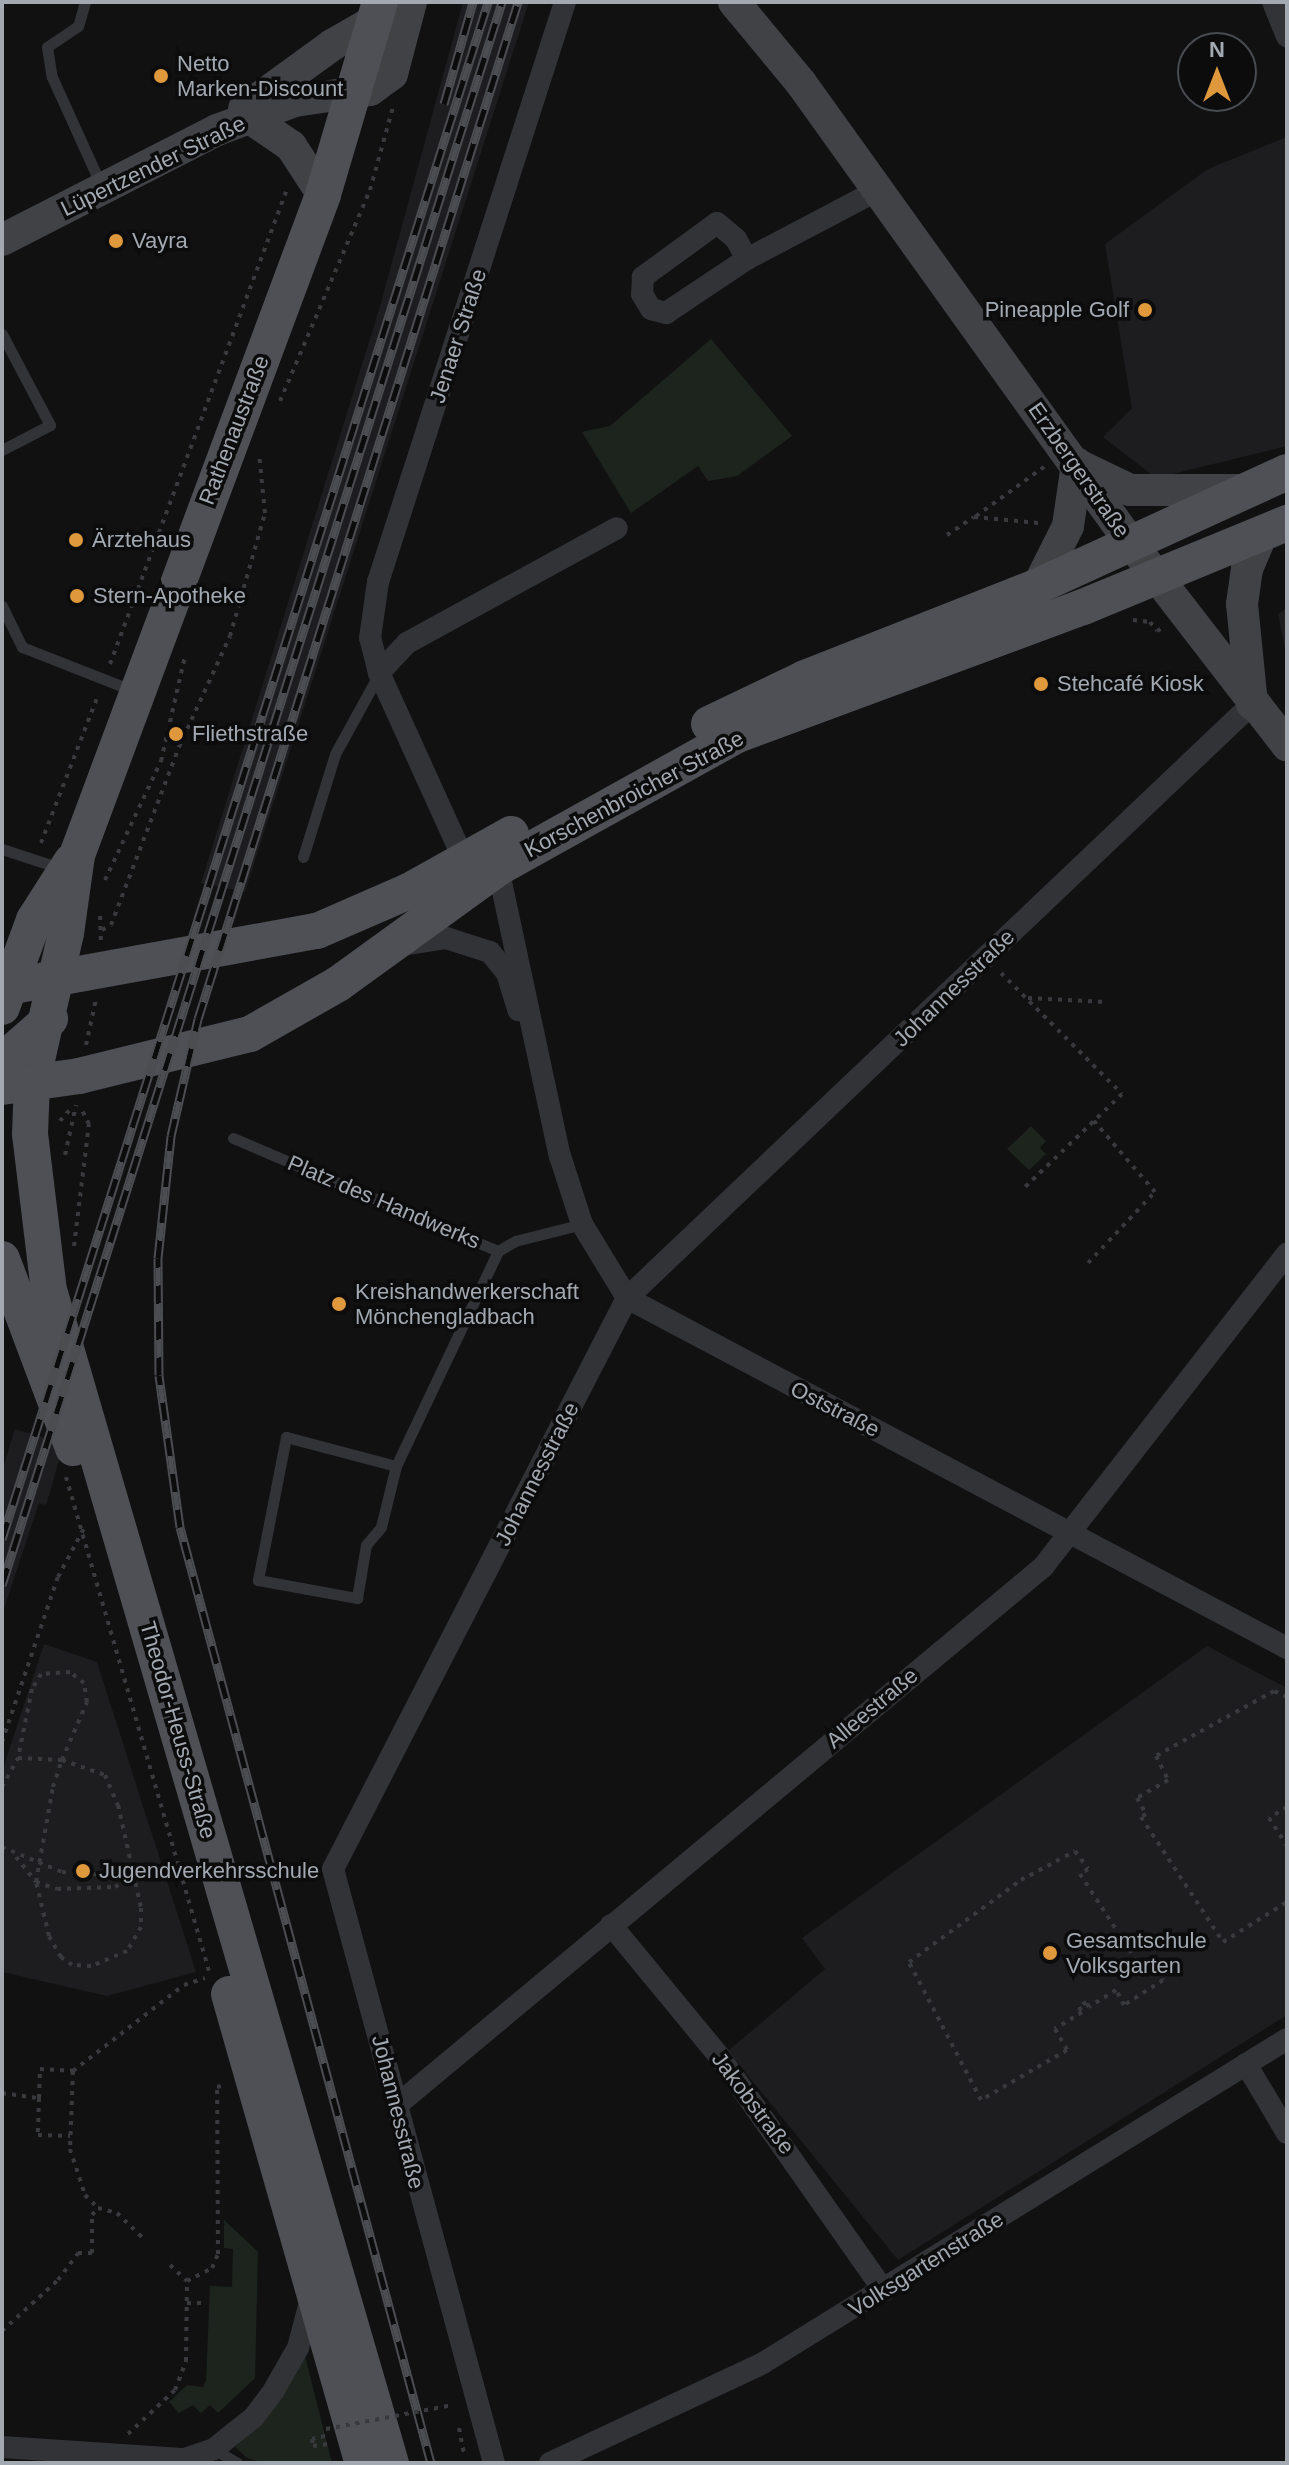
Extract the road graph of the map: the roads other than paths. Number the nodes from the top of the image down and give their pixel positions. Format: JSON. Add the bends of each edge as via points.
{"nodes":[{"id":1,"x":85,"y":2,"type":"edge"},
{"id":2,"x":411,"y":2,"type":"edge"},
{"id":3,"x":565,"y":2,"type":"edge"},
{"id":4,"x":734,"y":2,"type":"edge"},
{"id":5,"x":745,"y":2,"type":"edge"},
{"id":6,"x":1273,"y":2,"type":"edge"},
{"id":7,"x":378,"y":10,"type":"edge"},
{"id":8,"x":1287,"y":36,"type":"edge"},
{"id":9,"x":767,"y":38,"type":"junction"},
{"id":10,"x":355,"y":96,"type":"junction"},
{"id":11,"x":250,"y":118,"type":"junction"},
{"id":12,"x":217,"y":130,"type":"junction"},
{"id":13,"x":878,"y":190,"type":"junction"},
{"id":14,"x":104,"y":191,"type":"junction"},
{"id":15,"x":323,"y":195,"type":"junction"},
{"id":16,"x":2,"y":240,"type":"edge"},
{"id":17,"x":747,"y":259,"type":"junction"},
{"id":18,"x":2,"y":334,"type":"edge"},
{"id":19,"x":2,"y":450,"type":"edge"},
{"id":20,"x":1072,"y":458,"type":"junction"},
{"id":21,"x":1287,"y":472,"type":"edge"},
{"id":22,"x":1248,"y":490,"type":"junction"},
{"id":23,"x":617,"y":528,"type":"dead end"},
{"id":24,"x":1275,"y":529,"type":"edge"},
{"id":25,"x":1130,"y":542,"type":"junction"},
{"id":26,"x":1158,"y":577,"type":"junction"},
{"id":27,"x":1038,"y":586,"type":"junction"},
{"id":28,"x":3,"y":611,"type":"edge"},
{"id":29,"x":379,"y":673,"type":"junction"},
{"id":30,"x":138,"y":692,"type":"junction"},
{"id":31,"x":1252,"y":704,"type":"junction"},
{"id":32,"x":1287,"y":745,"type":"edge"},
{"id":33,"x":2,"y":849,"type":"edge"},
{"id":34,"x":303,"y":857,"type":"dead end"},
{"id":35,"x":59,"y":862,"type":"junction"},
{"id":36,"x":481,"y":864,"type":"junction"},
{"id":37,"x":378,"y":954,"type":"junction"},
{"id":38,"x":108,"y":976,"type":"junction"},
{"id":39,"x":53,"y":979,"type":"junction"},
{"id":40,"x":4,"y":995,"type":"edge"},
{"id":41,"x":43,"y":1025,"type":"junction"},
{"id":42,"x":2,"y":1027,"type":"edge"},
{"id":43,"x":534,"y":1042,"type":"junction"},
{"id":44,"x":2,"y":1061,"type":"edge"},
{"id":45,"x":17,"y":1084,"type":"edge"},
{"id":46,"x":233,"y":1138,"type":"dead end"},
{"id":47,"x":582,"y":1224,"type":"junction"},
{"id":48,"x":498,"y":1251,"type":"junction"},
{"id":49,"x":1287,"y":1254,"type":"edge"},
{"id":50,"x":2,"y":1259,"type":"edge"},
{"id":51,"x":627,"y":1298,"type":"junction"},
{"id":52,"x":396,"y":1466,"type":"junction"},
{"id":53,"x":1075,"y":1532,"type":"junction"},
{"id":54,"x":1287,"y":1648,"type":"edge"},
{"id":55,"x":611,"y":1925,"type":"junction"},
{"id":56,"x":1287,"y":2039,"type":"edge"},
{"id":57,"x":1246,"y":2064,"type":"junction"},
{"id":58,"x":397,"y":2105,"type":"junction"},
{"id":59,"x":1287,"y":2133,"type":"edge"},
{"id":60,"x":313,"y":2289,"type":"junction"},
{"id":61,"x":884,"y":2291,"type":"junction"},
{"id":62,"x":2,"y":2447,"type":"edge"},
{"id":63,"x":214,"y":2449,"type":"junction"},
{"id":64,"x":348,"y":2453,"type":"edge"},
{"id":65,"x":41,"y":2456,"type":"edge"},
{"id":66,"x":237,"y":2463,"type":"edge"},
{"id":67,"x":391,"y":2463,"type":"edge"},
{"id":68,"x":494,"y":2463,"type":"edge"},
{"id":69,"x":550,"y":2463,"type":"edge"}],
"edges":[{"from":1,"to":14,"type":"lane","via":[[78,26],[47,47],[52,77]]},
{"from":2,"to":10,"type":"main road","via":[[392,74]]},
{"from":3,"to":29,"type":"street","name":"Jenaer Straße","via":[[378,582],[370,638]]},
{"from":4,"to":9,"type":"main road","name":"Erzbergerstraße"},
{"from":5,"to":9,"type":"main road","name":"Erzbergerstraße"},
{"from":6,"to":8,"type":"street"},
{"from":7,"to":10,"type":"main road","name":"Rathenaustraße"},
{"from":7,"to":12,"type":"main road"},
{"from":9,"to":13,"type":"main road","name":"Erzbergerstraße"},
{"from":10,"to":11,"type":"main road","name":"Lüpertzender Straße","via":[[295,101]]},
{"from":10,"to":15,"type":"main road","name":"Rathenaustraße"},
{"from":11,"to":12,"type":"main road","name":"Lüpertzender Straße"},
{"from":11,"to":15,"type":"main road","via":[[280,135],[300,156]]},
{"from":12,"to":14,"type":"main road","name":"Lüpertzender Straße"},
{"from":13,"to":17,"type":"street"},
{"from":13,"to":20,"type":"main road","name":"Erzbergerstraße"},
{"from":14,"to":16,"type":"main road","name":"Lüpertzender Straße"},
{"from":15,"to":30,"type":"main road","name":"Rathenaustraße"},
{"from":17,"to":17,"type":"street","via":[[666,313],[651,309],[642,294],[643,277],[717,223],[736,239]]},
{"from":18,"to":19,"type":"lane","via":[[50,425]]},
{"from":20,"to":22,"type":"main road","via":[[1130,490]]},
{"from":20,"to":25,"type":"main road","name":"Erzbergerstraße"},
{"from":20,"to":27,"type":"main road","via":[[1068,526]]},
{"from":21,"to":22,"type":"main road","name":"Korschenbroicher Straße"},
{"from":22,"to":25,"type":"main road","name":"Korschenbroicher Straße"},
{"from":23,"to":29,"type":"street","via":[[407,643]]},
{"from":24,"to":26,"type":"main road","name":"Korschenbroicher Straße"},
{"from":24,"to":31,"type":"main road","via":[[1247,569],[1242,604]]},
{"from":25,"to":26,"type":"main road","name":"Erzbergerstraße"},
{"from":25,"to":27,"type":"main road","name":"Korschenbroicher Straße"},
{"from":26,"to":31,"type":"main road","name":"Erzbergerstraße"},
{"from":26,"to":36,"type":"main road","name":"Korschenbroicher Straße","via":[[737,735]]},
{"from":27,"to":36,"type":"main road","name":"Korschenbroicher Straße","via":[[805,678],[721,718]]},
{"from":28,"to":30,"type":"lane","via":[[22,647]]},
{"from":29,"to":34,"type":"lane","via":[[335,754]]},
{"from":29,"to":36,"type":"street","name":"Jenaer Straße"},
{"from":30,"to":35,"type":"main road","name":"Rathenaustraße"},
{"from":31,"to":32,"type":"main road","name":"Erzbergerstraße"},
{"from":31,"to":51,"type":"street","name":"Johannesstraße"},
{"from":33,"to":35,"type":"lane"},
{"from":35,"to":39,"type":"main road","name":"Rathenaustraße"},
{"from":35,"to":40,"type":"main road","name":"Rathenaustraße"},
{"from":36,"to":37,"type":"main road","name":"Korschenbroicher Straße"},
{"from":36,"to":38,"type":"main road","name":"Korschenbroicher Straße","via":[[317,931]]},
{"from":36,"to":43,"type":"street","name":"Oststraße","via":[[530,1004]]},
{"from":37,"to":43,"type":"street","name":"Oststraße","via":[[414,941],[446,938],[490,952],[507,973]]},
{"from":37,"to":45,"type":"main road","name":"Korschenbroicher Straße","via":[[294,1012],[250,1034],[78,1088]]},
{"from":38,"to":39,"type":"main road","name":"Korschenbroicher Straße"},
{"from":38,"to":41,"type":"main road"},
{"from":39,"to":40,"type":"main road","name":"Korschenbroicher Straße"},
{"from":39,"to":41,"type":"main road","name":"Rathenaustraße"},
{"from":39,"to":42,"type":"main road"},
{"from":41,"to":44,"type":"main road"},
{"from":41,"to":45,"type":"main road","name":"Rathenaustraße"},
{"from":43,"to":47,"type":"street","name":"Oststraße"},
{"from":45,"to":67,"type":"main road","name":"Theodor-Heuss-Straße","via":[[49,1290]]},
{"from":46,"to":48,"type":"lane","name":"Platz des Handwerks"},
{"from":47,"to":48,"type":"lane","name":"Platz des Handwerks","via":[[515,1241]]},
{"from":47,"to":51,"type":"street","name":"Oststraße"},
{"from":48,"to":52,"type":"lane"},
{"from":49,"to":53,"type":"street","name":"Alleestraße","via":[[1227,1325]]},
{"from":50,"to":60,"type":"main road","name":"Theodor-Heuss-Straße","via":[[71,1441],[88,1524]]},
{"from":51,"to":53,"type":"street","name":"Oststraße","via":[[654,1317]]},
{"from":51,"to":58,"type":"street","name":"Johannesstraße","via":[[333,1869]]},
{"from":52,"to":52,"type":"lane","via":[[381,1527],[366,1545],[357,1598],[258,1580],[286,1437]]},
{"from":53,"to":54,"type":"street","name":"Oststraße"},
{"from":53,"to":55,"type":"street","name":"Alleestraße","via":[[1043,1567]]},
{"from":55,"to":58,"type":"street","name":"Alleestraße"},
{"from":55,"to":61,"type":"street","name":"Jakobstraße","via":[[728,2069]]},
{"from":56,"to":57,"type":"street","name":"Volksgartenstraße"},
{"from":57,"to":59,"type":"street"},
{"from":57,"to":61,"type":"street","name":"Volksgartenstraße"},
{"from":58,"to":68,"type":"street","name":"Johannesstraße"},
{"from":60,"to":63,"type":"street","via":[[298,2348],[274,2390],[254,2417]]},
{"from":60,"to":64,"type":"main road","name":"Theodor-Heuss-Straße"},
{"from":61,"to":69,"type":"street","name":"Volksgartenstraße","via":[[690,2401]]},
{"from":62,"to":65,"type":"street"},
{"from":63,"to":65,"type":"street","via":[[185,2459]]},
{"from":63,"to":66,"type":"lane"}]}
